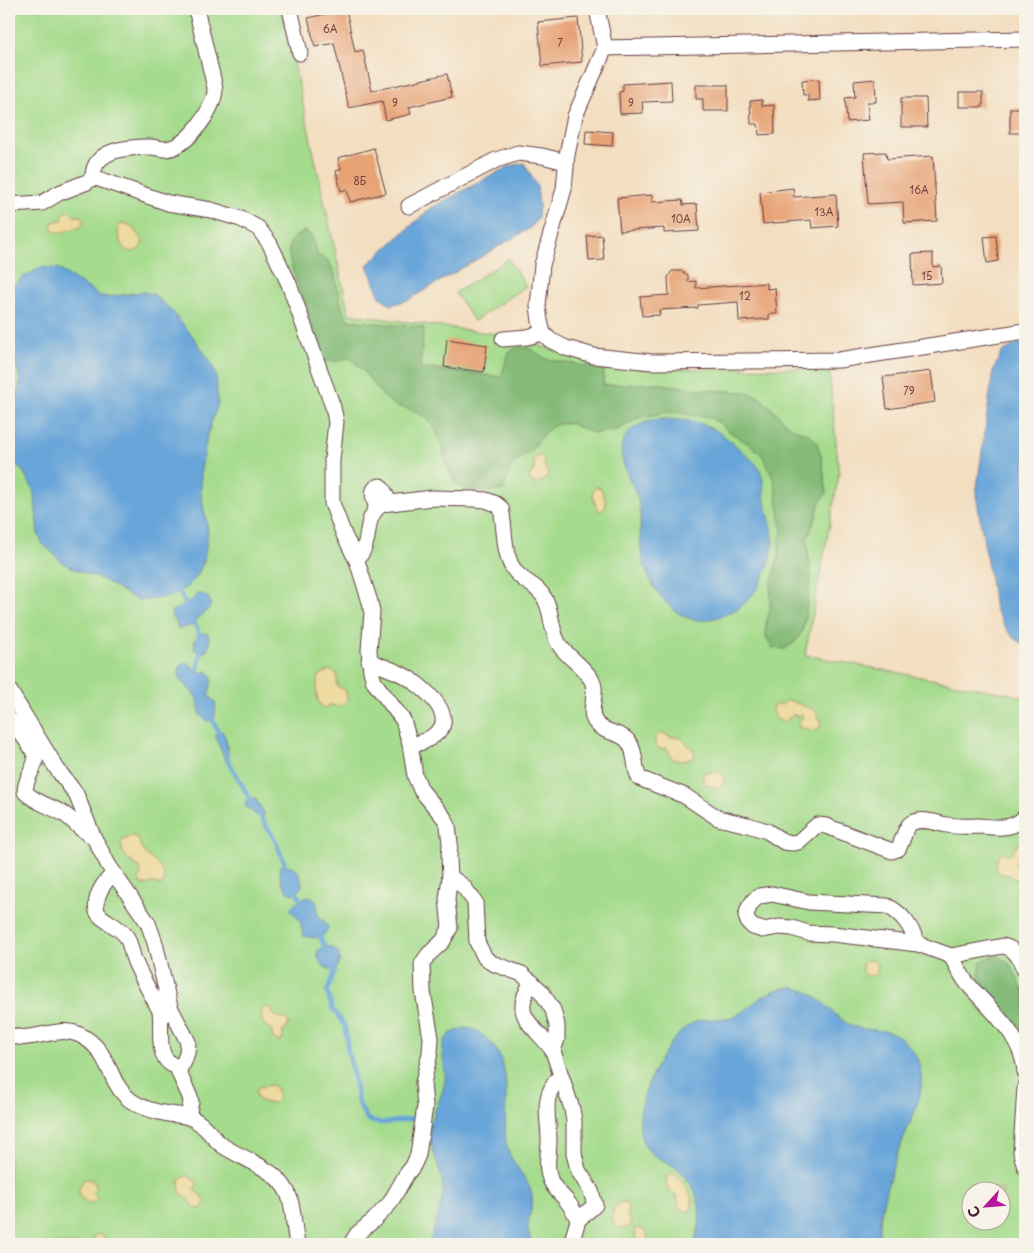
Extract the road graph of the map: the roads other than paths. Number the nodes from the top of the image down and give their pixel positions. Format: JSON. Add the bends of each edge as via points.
{"nodes":[{"id":1,"x":196,"y":9,"type":"edge"},
{"id":2,"x":290,"y":9,"type":"edge"},
{"id":3,"x":597,"y":9,"type":"edge"},
{"id":4,"x":1025,"y":39,"type":"edge"},
{"id":5,"x":606,"y":48,"type":"junction"},
{"id":6,"x":300,"y":53,"type":"dead end"},
{"id":7,"x":566,"y":162,"type":"junction"},
{"id":8,"x":93,"y":177,"type":"junction"},
{"id":9,"x":9,"y":205,"type":"edge"},
{"id":10,"x":409,"y":206,"type":"dead end"},
{"id":11,"x":1025,"y":331,"type":"edge"},
{"id":12,"x":543,"y":333,"type":"junction"},
{"id":13,"x":503,"y":339,"type":"dead end"},
{"id":14,"x":354,"y":553,"type":"junction"},
{"id":15,"x":369,"y":661,"type":"junction"},
{"id":16,"x":9,"y":690,"type":"edge"},
{"id":17,"x":9,"y":719,"type":"edge"},
{"id":18,"x":410,"y":744,"type":"junction"},
{"id":19,"x":1025,"y":817,"type":"edge"},
{"id":20,"x":93,"y":836,"type":"junction"},
{"id":21,"x":114,"y":874,"type":"junction"},
{"id":22,"x":450,"y":877,"type":"junction"},
{"id":23,"x":918,"y":944,"type":"junction"},
{"id":24,"x":950,"y":956,"type":"junction"},
{"id":25,"x":1025,"y":971,"type":"edge"},
{"id":26,"x":532,"y":982,"type":"junction"},
{"id":27,"x":9,"y":1036,"type":"edge"},
{"id":28,"x":553,"y":1051,"type":"junction"},
{"id":29,"x":180,"y":1067,"type":"junction"},
{"id":30,"x":1025,"y":1072,"type":"edge"},
{"id":31,"x":560,"y":1076,"type":"junction"},
{"id":32,"x":1025,"y":1087,"type":"edge"},
{"id":33,"x":188,"y":1117,"type":"junction"},
{"id":34,"x":1025,"y":1167,"type":"edge"},
{"id":35,"x":578,"y":1220,"type":"junction"},
{"id":36,"x":297,"y":1244,"type":"edge"},
{"id":37,"x":351,"y":1244,"type":"edge"},
{"id":38,"x":571,"y":1244,"type":"edge"}],
"edges":[{"from":1,"to":8,"type":"street","via":[[215,90],[206,115],[189,136],[174,146],[166,149],[133,148],[106,154],[94,167]]},
{"from":2,"to":6,"type":"street"},
{"from":3,"to":5,"type":"street"},
{"from":4,"to":5,"type":"street"},
{"from":5,"to":7,"type":"street","via":[[575,116]]},
{"from":7,"to":10,"type":"street","via":[[518,153],[496,160]]},
{"from":7,"to":12,"type":"street","via":[[564,189],[542,264],[538,306]]},
{"from":8,"to":9,"type":"street","via":[[42,203]]},
{"from":8,"to":14,"type":"street","via":[[168,203],[241,219],[264,235],[289,284],[333,407],[336,422],[332,503]]},
{"from":11,"to":12,"type":"street","via":[[839,360],[652,362],[594,356],[566,348]]},
{"from":12,"to":13,"type":"street"},
{"from":14,"to":15,"type":"street","via":[[372,612]]},
{"from":14,"to":19,"type":"street","via":[[360,554],[366,546],[369,520],[383,505],[432,498],[486,500],[496,504],[501,508],[513,569],[539,590],[549,606],[552,627],[560,646],[592,679],[595,687],[594,722],[626,739],[634,755],[639,778],[685,796],[718,818],[766,831],[784,842],[798,842],[817,825],[892,850],[898,849],[909,825],[921,820],[962,827],[1002,828]]},
{"from":15,"to":18,"type":"street","via":[[374,682],[403,720]]},
{"from":15,"to":18,"type":"street","via":[[420,686],[442,712],[441,729],[434,736],[418,744]]},
{"from":16,"to":20,"type":"street","via":[[76,794]]},
{"from":17,"to":20,"type":"street","via":[[35,756],[25,792]]},
{"from":18,"to":22,"type":"street","via":[[421,790],[448,826]]},
{"from":20,"to":21,"type":"street"},
{"from":21,"to":29,"type":"street","via":[[144,916],[155,944],[170,1007],[188,1042]]},
{"from":21,"to":29,"type":"street","via":[[100,891],[97,910],[102,918],[125,934],[134,960],[160,1011],[163,1056],[167,1062]]},
{"from":22,"to":26,"type":"street","via":[[463,886],[475,902],[477,942],[485,958],[492,964],[522,974]]},
{"from":22,"to":37,"type":"street","via":[[447,899],[450,928],[422,964],[431,1038],[423,1083],[425,1106],[418,1155],[390,1203],[357,1234]]},
{"from":23,"to":23,"type":"street","via":[[808,933],[792,928],[763,930],[753,927],[746,916],[754,900],[772,894],[809,902],[887,906],[907,922]]},
{"from":23,"to":24,"type":"street"},
{"from":24,"to":25,"type":"street","via":[[989,947],[1011,947]]},
{"from":24,"to":30,"type":"street","via":[[1019,1048]]},
{"from":26,"to":28,"type":"street","via":[[553,1010],[557,1039]]},
{"from":26,"to":28,"type":"street","via":[[522,1000],[524,1015]]},
{"from":27,"to":33,"type":"street","via":[[21,1038],[57,1032],[79,1035],[97,1048],[118,1087],[131,1100],[158,1112]]},
{"from":28,"to":31,"type":"street"},
{"from":29,"to":33,"type":"street","via":[[179,1073],[190,1097]]},
{"from":31,"to":35,"type":"street","via":[[553,1084],[546,1106],[548,1171],[555,1188]]},
{"from":31,"to":35,"type":"street","via":[[572,1109],[578,1170],[591,1191],[595,1205]]},
{"from":32,"to":34,"type":"street","via":[[1021,1152]]},
{"from":33,"to":36,"type":"street","via":[[222,1145],[278,1179],[290,1198]]},
{"from":35,"to":38,"type":"street"}]}
